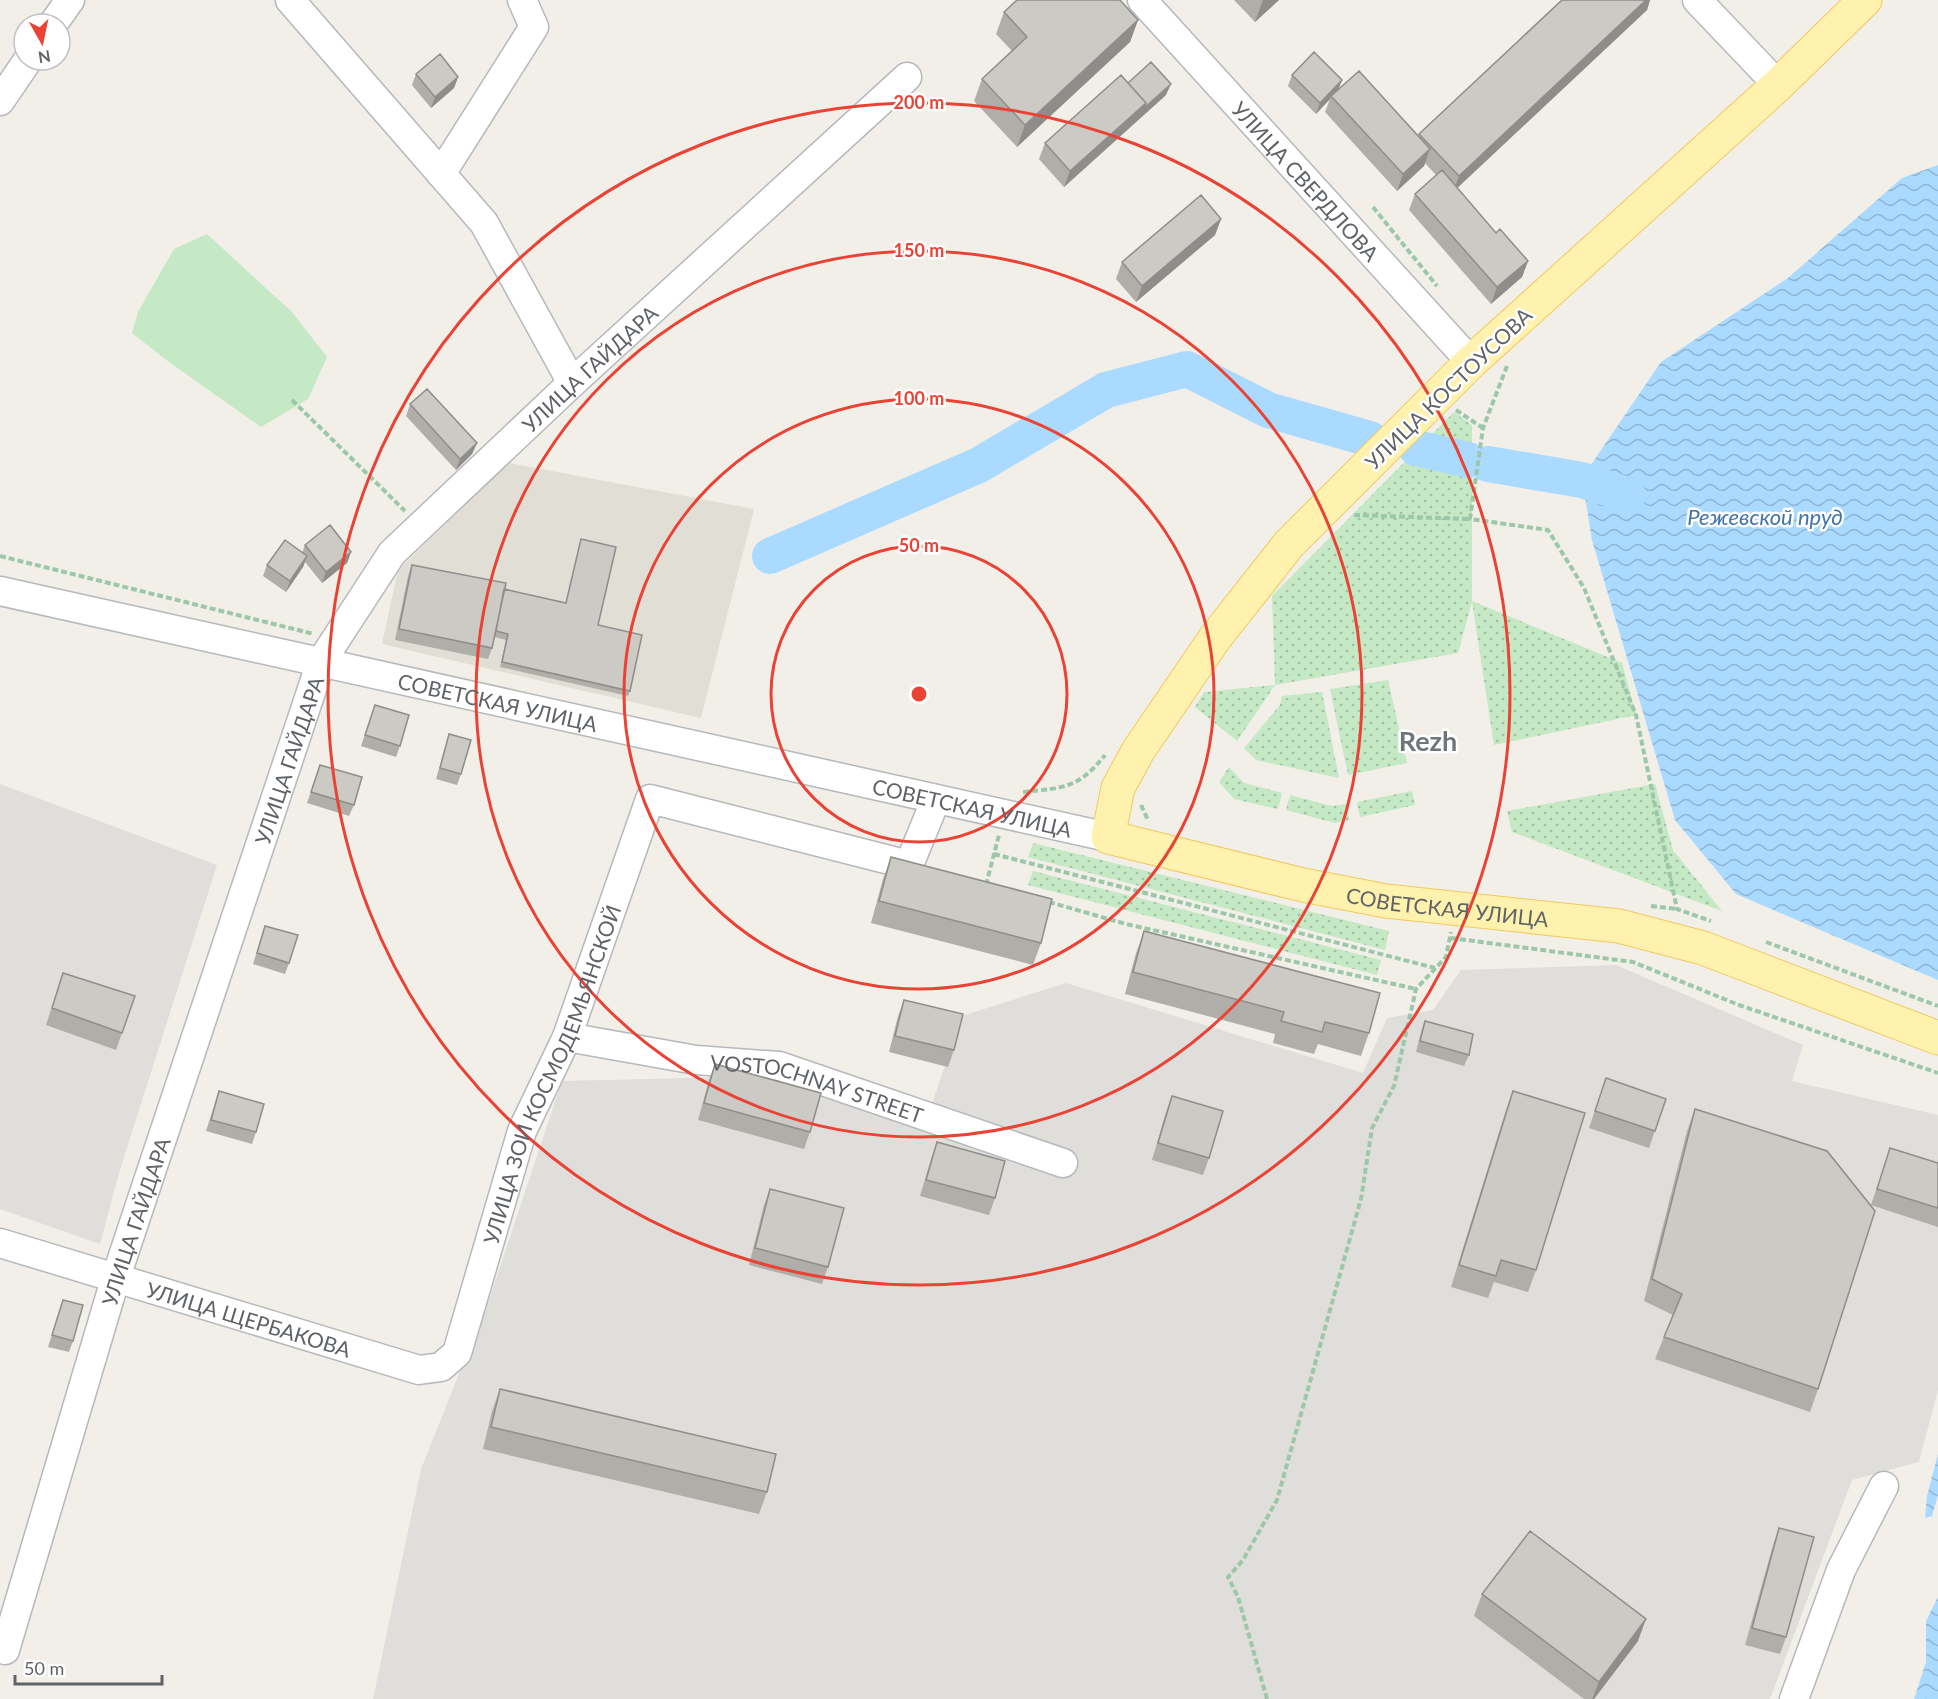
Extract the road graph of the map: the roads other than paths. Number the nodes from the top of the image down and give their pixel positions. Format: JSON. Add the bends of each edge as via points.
{"nodes":[{"id":1,"x":290,"y":0,"type":"edge"},
{"id":2,"x":522,"y":0,"type":"edge"},
{"id":3,"x":1142,"y":0,"type":"edge"},
{"id":4,"x":1697,"y":0,"type":"edge"},
{"id":5,"x":1866,"y":0,"type":"edge"},
{"id":6,"x":20,"y":72,"type":"edge"},
{"id":7,"x":907,"y":77,"type":"dead end"},
{"id":8,"x":1778,"y":84,"type":"junction"},
{"id":9,"x":0,"y":101,"type":"edge"},
{"id":10,"x":441,"y":174,"type":"junction"},
{"id":11,"x":1471,"y":362,"type":"junction"},
{"id":12,"x":572,"y":383,"type":"junction"},
{"id":13,"x":0,"y":591,"type":"edge"},
{"id":14,"x":328,"y":651,"type":"junction"},
{"id":15,"x":936,"y":799,"type":"junction"},
{"id":16,"x":1108,"y":837,"type":"junction"},
{"id":17,"x":567,"y":1037,"type":"junction"},
{"id":18,"x":1938,"y":1038,"type":"edge"},
{"id":19,"x":1063,"y":1163,"type":"dead end"},
{"id":20,"x":0,"y":1243,"type":"edge"},
{"id":21,"x":115,"y":1280,"type":"junction"},
{"id":22,"x":457,"y":1353,"type":"joint"},
{"id":23,"x":1884,"y":1486,"type":"dead end"},
{"id":24,"x":5,"y":1650,"type":"dead end"},
{"id":25,"x":1794,"y":1699,"type":"edge"}],
"edges":[{"from":1,"to":10,"type":"street"},
{"from":2,"to":10,"type":"street","via":[[534,27]]},
{"from":3,"to":11,"type":"street","name":"УЛИЦА СВЕРДЛОВА"},
{"from":4,"to":8,"type":"street"},
{"from":5,"to":8,"type":"main road","name":"УЛИЦА КОСТОУСОВА"},
{"from":6,"to":9,"type":"street"},
{"from":7,"to":12,"type":"street","name":"УЛИЦА ГАЙДАРА"},
{"from":8,"to":11,"type":"main road","name":"УЛИЦА КОСТОУСОВА"},
{"from":10,"to":12,"type":"street","via":[[484,223]]},
{"from":11,"to":16,"type":"main road","name":"УЛИЦА КОСТОУСОВА","via":[[1288,544],[1215,638],[1138,751],[1118,788]]},
{"from":12,"to":14,"type":"street","name":"УЛИЦА ГАЙДАРА","via":[[392,553]]},
{"from":13,"to":14,"type":"street","name":"СОВЕТСКАЯ УЛИЦА"},
{"from":14,"to":15,"type":"street","name":"СОВЕТСКАЯ УЛИЦА"},
{"from":14,"to":21,"type":"street","name":"УЛИЦА ГАЙДАРА"},
{"from":15,"to":16,"type":"street","name":"СОВЕТСКАЯ УЛИЦА"},
{"from":15,"to":17,"type":"street","name":"УЛИЦА ЗОИ КОСМОДЕМЬЯНСКОЙ","via":[[909,865],[650,799]]},
{"from":16,"to":18,"type":"main road","name":"СОВЕТСКАЯ УЛИЦА","via":[[1303,885],[1386,901],[1620,926],[1703,948]]},
{"from":17,"to":19,"type":"street","name":"VOSTOCHNAY STREET","via":[[696,1060],[779,1066]]},
{"from":17,"to":22,"type":"street","name":"УЛИЦА ЗОИ КОСМОДЕМЬЯНСКОЙ","via":[[522,1131]]},
{"from":20,"to":21,"type":"street","name":"УЛИЦА ЩЕРБАКОВА"},
{"from":21,"to":22,"type":"street","name":"УЛИЦА ЩЕРБАКОВА","via":[[419,1370],[441,1367]]},
{"from":21,"to":24,"type":"street","name":"УЛИЦА ГАЙДАРА"},
{"from":23,"to":25,"type":"street","via":[[1841,1570]]}]}
